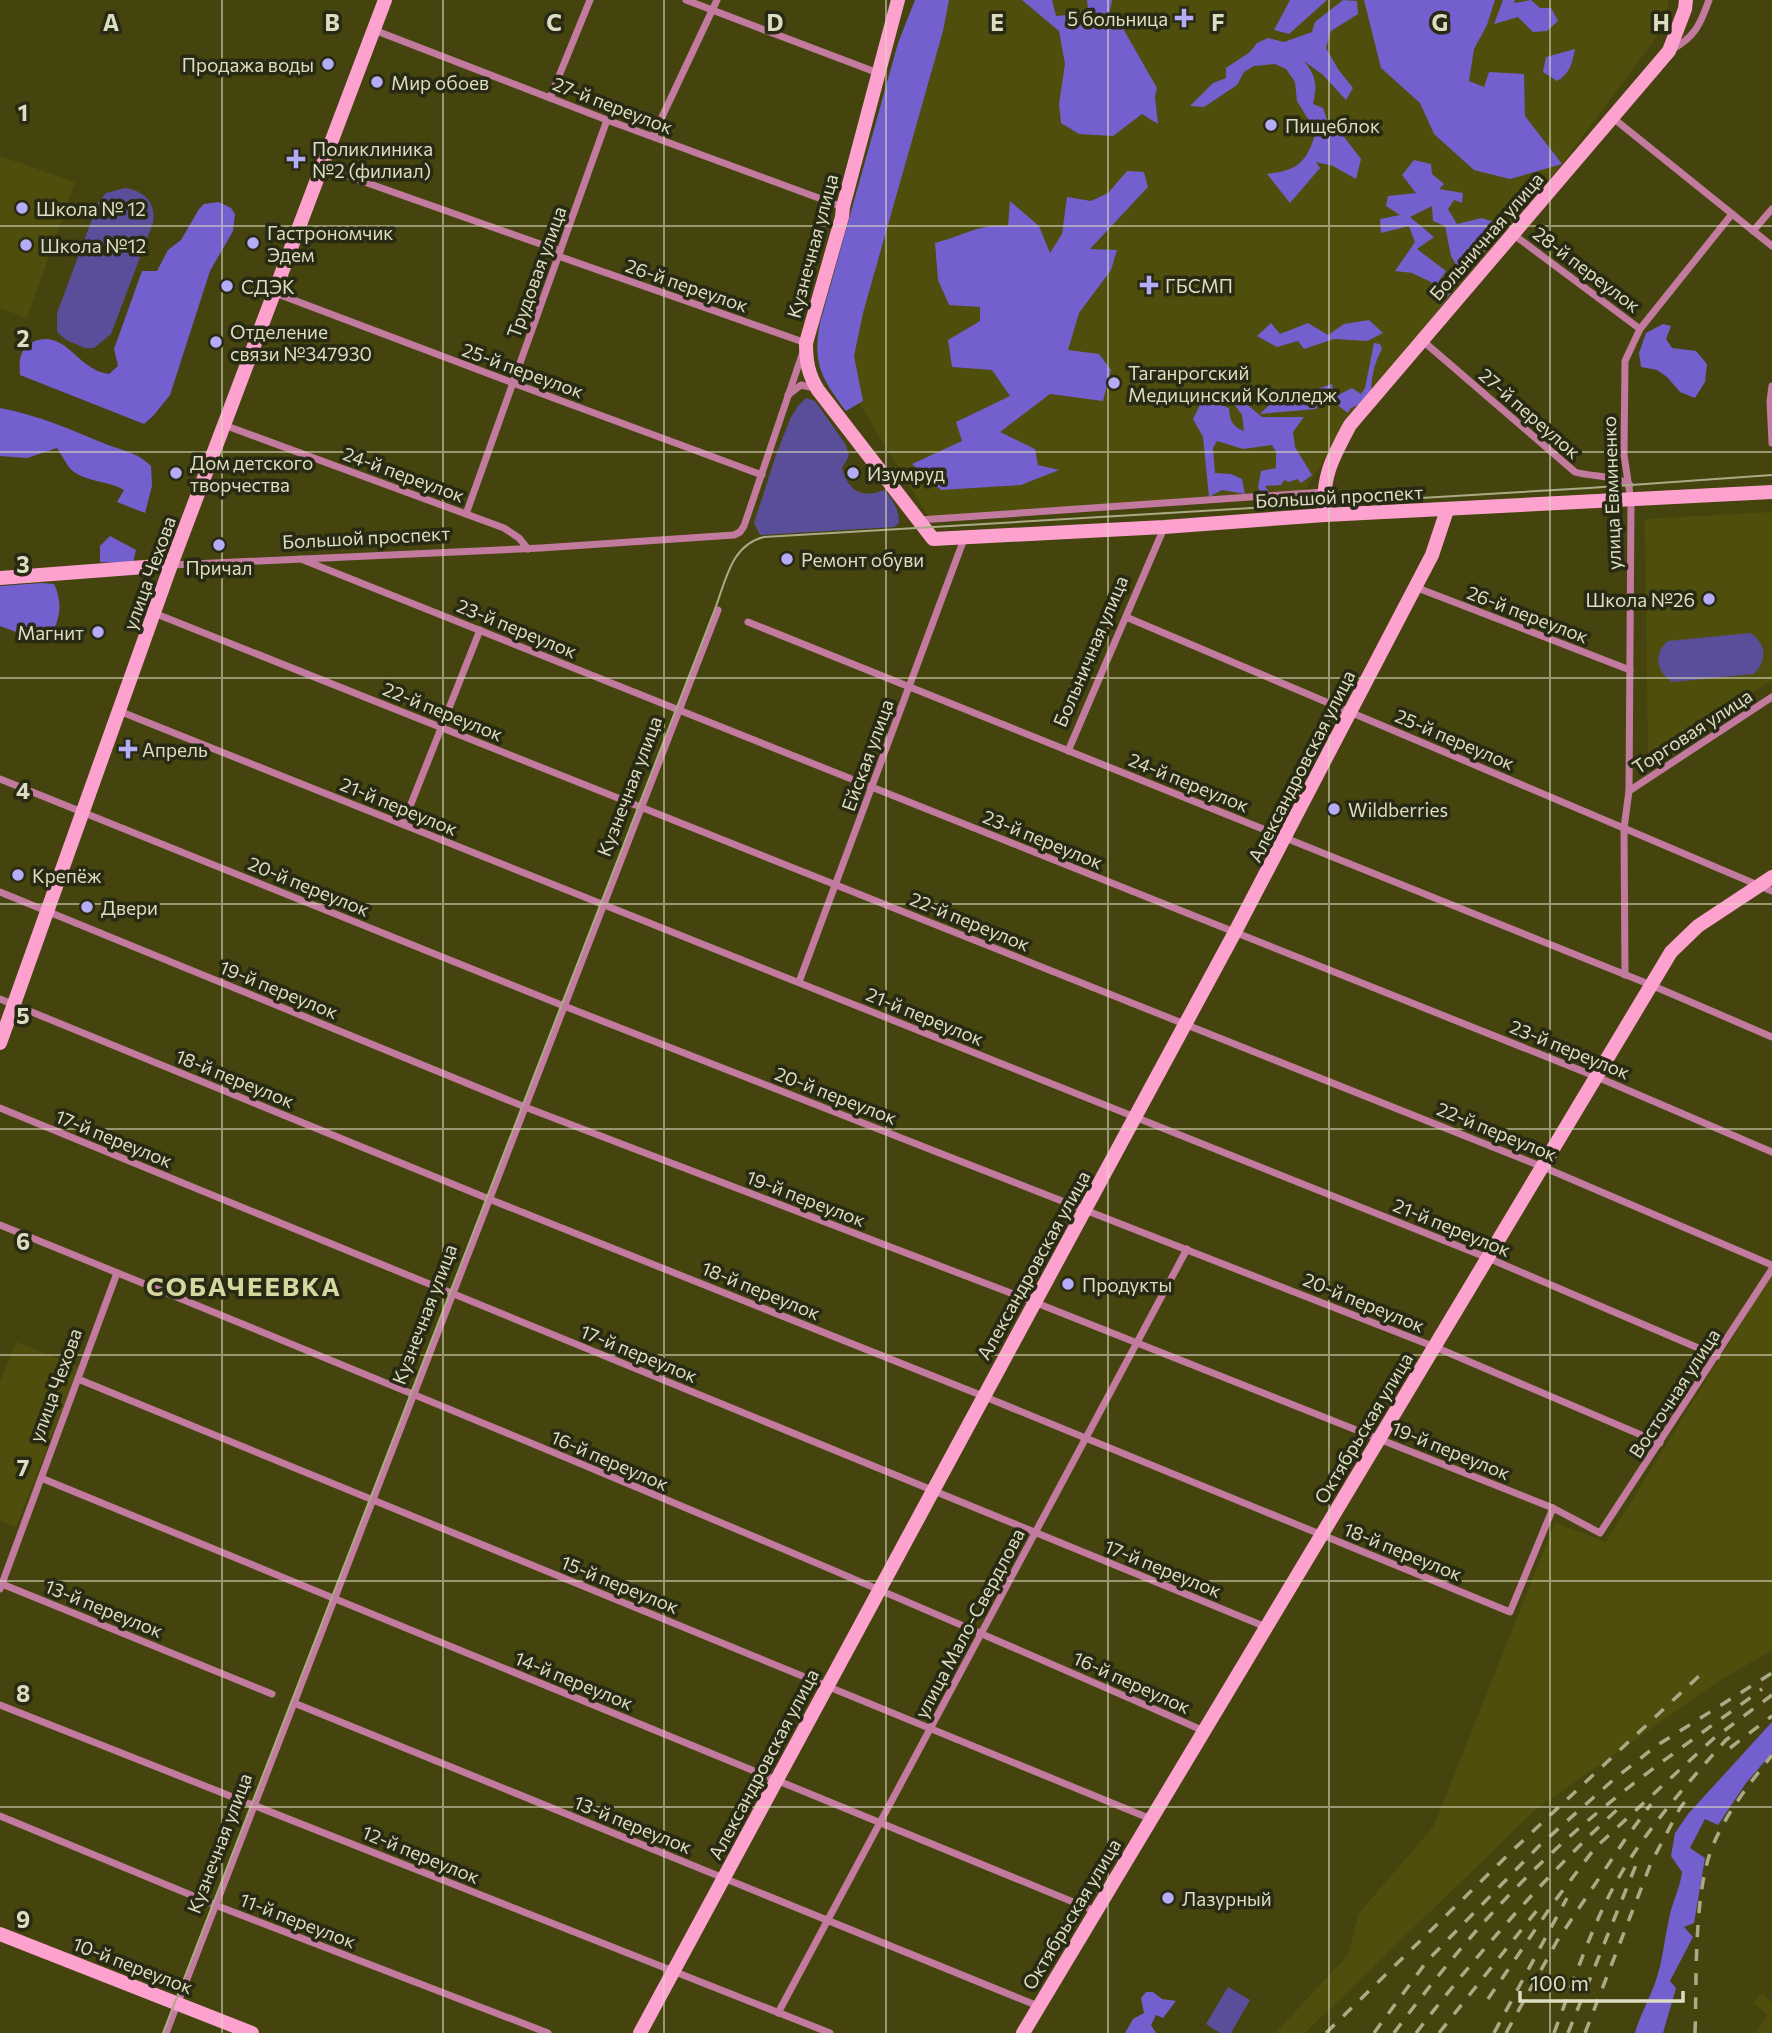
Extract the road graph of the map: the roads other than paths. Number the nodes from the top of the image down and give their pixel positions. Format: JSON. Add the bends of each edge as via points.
{"nodes":[{"id":1,"x":385,"y":0,"type":"edge"},
{"id":2,"x":590,"y":0,"type":"edge"},
{"id":3,"x":686,"y":0,"type":"edge"},
{"id":4,"x":717,"y":0,"type":"edge"},
{"id":5,"x":898,"y":0,"type":"edge"},
{"id":6,"x":1686,"y":0,"type":"edge"},
{"id":7,"x":1709,"y":0,"type":"edge"},
{"id":8,"x":712,"y":10,"type":"junction"},
{"id":9,"x":374,"y":30,"type":"junction"},
{"id":10,"x":1669,"y":51,"type":"junction"},
{"id":11,"x":878,"y":73,"type":"junction"},
{"id":12,"x":550,"y":98,"type":"junction"},
{"id":13,"x":1613,"y":118,"type":"junction"},
{"id":14,"x":607,"y":120,"type":"junction"},
{"id":15,"x":653,"y":136,"type":"junction"},
{"id":16,"x":321,"y":167,"type":"junction"},
{"id":17,"x":843,"y":207,"type":"junction"},
{"id":18,"x":1772,"y":209,"type":"edge"},
{"id":19,"x":1732,"y":214,"type":"junction"},
{"id":20,"x":1753,"y":231,"type":"junction"},
{"id":21,"x":1514,"y":235,"type":"junction"},
{"id":22,"x":1772,"y":246,"type":"edge"},
{"id":23,"x":559,"y":254,"type":"junction"},
{"id":24,"x":274,"y":293,"type":"junction"},
{"id":25,"x":1640,"y":329,"type":"junction"},
{"id":26,"x":1422,"y":340,"type":"junction"},
{"id":27,"x":806,"y":343,"type":"junction"},
{"id":28,"x":513,"y":383,"type":"junction"},
{"id":29,"x":1772,"y":386,"type":"edge"},
{"id":30,"x":818,"y":390,"type":"junction"},
{"id":31,"x":788,"y":396,"type":"junction"},
{"id":32,"x":224,"y":425,"type":"junction"},
{"id":33,"x":1772,"y":443,"type":"edge"},
{"id":34,"x":762,"y":475,"type":"junction"},
{"id":35,"x":1630,"y":485,"type":"junction"},
{"id":36,"x":1323,"y":492,"type":"junction"},
{"id":37,"x":1772,"y":492,"type":"edge"},
{"id":38,"x":1632,"y":501,"type":"junction"},
{"id":39,"x":1447,"y":510,"type":"junction"},
{"id":40,"x":466,"y":514,"type":"junction"},
{"id":41,"x":1325,"y":515,"type":"junction"},
{"id":42,"x":918,"y":520,"type":"junction"},
{"id":43,"x":1164,"y":527,"type":"junction"},
{"id":44,"x":734,"y":535,"type":"joint"},
{"id":45,"x":964,"y":539,"type":"junction"},
{"id":46,"x":528,"y":549,"type":"junction"},
{"id":47,"x":301,"y":559,"type":"junction"},
{"id":48,"x":171,"y":565,"type":"junction"},
{"id":49,"x":0,"y":578,"type":"edge"},
{"id":50,"x":1415,"y":587,"type":"junction"},
{"id":51,"x":718,"y":610,"type":"dead end"},
{"id":52,"x":154,"y":612,"type":"junction"},
{"id":53,"x":1126,"y":617,"type":"junction"},
{"id":54,"x":748,"y":622,"type":"dead end"},
{"id":55,"x":480,"y":630,"type":"junction"},
{"id":56,"x":1630,"y":670,"type":"junction"},
{"id":57,"x":909,"y":687,"type":"junction"},
{"id":58,"x":1772,"y":697,"type":"edge"},
{"id":59,"x":679,"y":710,"type":"junction"},
{"id":60,"x":119,"y":711,"type":"junction"},
{"id":61,"x":1351,"y":712,"type":"junction"},
{"id":62,"x":441,"y":727,"type":"junction"},
{"id":63,"x":1068,"y":751,"type":"junction"},
{"id":64,"x":0,"y":779,"type":"edge"},
{"id":65,"x":872,"y":787,"type":"junction"},
{"id":66,"x":1629,"y":791,"type":"junction"},
{"id":67,"x":642,"y":807,"type":"junction"},
{"id":68,"x":83,"y":811,"type":"junction"},
{"id":69,"x":403,"y":824,"type":"junction"},
{"id":70,"x":1624,"y":828,"type":"junction"},
{"id":71,"x":1286,"y":838,"type":"junction"},
{"id":72,"x":835,"y":884,"type":"junction"},
{"id":73,"x":1768,"y":884,"type":"edge"},
{"id":74,"x":0,"y":892,"type":"edge"},
{"id":75,"x":604,"y":905,"type":"junction"},
{"id":76,"x":47,"y":910,"type":"junction"},
{"id":77,"x":1235,"y":932,"type":"junction"},
{"id":78,"x":1625,"y":975,"type":"junction"},
{"id":79,"x":799,"y":982,"type":"junction"},
{"id":80,"x":1651,"y":985,"type":"junction"},
{"id":81,"x":7,"y":1002,"type":"edge"},
{"id":82,"x":564,"y":1006,"type":"junction"},
{"id":83,"x":1186,"y":1024,"type":"junction"},
{"id":84,"x":1772,"y":1037,"type":"edge"},
{"id":85,"x":0,"y":1043,"type":"edge"},
{"id":86,"x":1597,"y":1077,"type":"junction"},
{"id":87,"x":525,"y":1107,"type":"junction"},
{"id":88,"x":0,"y":1108,"type":"edge"},
{"id":89,"x":1136,"y":1117,"type":"junction"},
{"id":90,"x":1772,"y":1152,"type":"edge"},
{"id":91,"x":1543,"y":1167,"type":"junction"},
{"id":92,"x":489,"y":1199,"type":"junction"},
{"id":93,"x":1085,"y":1209,"type":"junction"},
{"id":94,"x":0,"y":1225,"type":"edge"},
{"id":95,"x":1187,"y":1249,"type":"junction"},
{"id":96,"x":1488,"y":1258,"type":"junction"},
{"id":97,"x":1772,"y":1267,"type":"edge"},
{"id":98,"x":117,"y":1273,"type":"junction"},
{"id":99,"x":452,"y":1294,"type":"junction"},
{"id":100,"x":1034,"y":1302,"type":"junction"},
{"id":101,"x":1137,"y":1343,"type":"junction"},
{"id":102,"x":1435,"y":1347,"type":"junction"},
{"id":103,"x":1717,"y":1356,"type":"junction"},
{"id":104,"x":78,"y":1379,"type":"junction"},
{"id":105,"x":414,"y":1394,"type":"junction"},
{"id":106,"x":983,"y":1396,"type":"junction"},
{"id":107,"x":1086,"y":1438,"type":"junction"},
{"id":108,"x":1379,"y":1439,"type":"junction"},
{"id":109,"x":1660,"y":1443,"type":"junction"},
{"id":110,"x":41,"y":1478,"type":"junction"},
{"id":111,"x":932,"y":1490,"type":"junction"},
{"id":112,"x":373,"y":1500,"type":"junction"},
{"id":113,"x":1553,"y":1508,"type":"junction"},
{"id":114,"x":1035,"y":1533,"type":"junction"},
{"id":115,"x":1600,"y":1533,"type":"joint"},
{"id":116,"x":1321,"y":1535,"type":"junction"},
{"id":117,"x":1,"y":1586,"type":"edge"},
{"id":118,"x":878,"y":1590,"type":"junction"},
{"id":119,"x":334,"y":1598,"type":"junction"},
{"id":120,"x":1266,"y":1627,"type":"junction"},
{"id":121,"x":982,"y":1633,"type":"junction"},
{"id":122,"x":827,"y":1686,"type":"junction"},
{"id":123,"x":272,"y":1694,"type":"dead end"},
{"id":124,"x":294,"y":1703,"type":"junction"},
{"id":125,"x":0,"y":1705,"type":"edge"},
{"id":126,"x":930,"y":1728,"type":"junction"},
{"id":127,"x":1205,"y":1731,"type":"junction"},
{"id":128,"x":776,"y":1780,"type":"junction"},
{"id":129,"x":254,"y":1806,"type":"junction"},
{"id":130,"x":0,"y":1816,"type":"edge"},
{"id":131,"x":1151,"y":1819,"type":"junction"},
{"id":132,"x":880,"y":1823,"type":"junction"},
{"id":133,"x":724,"y":1878,"type":"junction"},
{"id":134,"x":215,"y":1905,"type":"junction"},
{"id":135,"x":1095,"y":1911,"type":"junction"},
{"id":136,"x":828,"y":1920,"type":"junction"},
{"id":137,"x":0,"y":1934,"type":"edge"},
{"id":138,"x":674,"y":1971,"type":"junction"},
{"id":139,"x":177,"y":2003,"type":"junction"},
{"id":140,"x":1038,"y":2006,"type":"junction"},
{"id":141,"x":778,"y":2013,"type":"junction"},
{"id":142,"x":166,"y":2033,"type":"edge"},
{"id":143,"x":252,"y":2033,"type":"edge"},
{"id":144,"x":548,"y":2033,"type":"edge"},
{"id":145,"x":640,"y":2033,"type":"edge"},
{"id":146,"x":830,"y":2033,"type":"edge"},
{"id":147,"x":1023,"y":2033,"type":"edge"}],
"edges":[{"from":1,"to":9,"type":"main road","name":"улица Чехова"},
{"from":2,"to":12,"type":"street"},
{"from":3,"to":8,"type":"street"},
{"from":4,"to":8,"type":"street"},
{"from":5,"to":11,"type":"main road","name":"Кузнечная улица"},
{"from":6,"to":10,"type":"main road"},
{"from":7,"to":10,"type":"street","name":"Больничная улица","via":[[1696,31]]},
{"from":8,"to":11,"type":"street"},
{"from":8,"to":15,"type":"street"},
{"from":9,"to":12,"type":"street","name":"27-й переулок"},
{"from":9,"to":16,"type":"main road","name":"улица Чехова"},
{"from":10,"to":13,"type":"main road","name":"Больничная улица"},
{"from":11,"to":17,"type":"main road","name":"Кузнечная улица"},
{"from":12,"to":14,"type":"street","name":"27-й переулок"},
{"from":13,"to":19,"type":"street"},
{"from":13,"to":21,"type":"main road","name":"Больничная улица"},
{"from":14,"to":15,"type":"street","name":"27-й переулок"},
{"from":14,"to":23,"type":"street","name":"Трудовая улица"},
{"from":15,"to":17,"type":"street","name":"27-й переулок"},
{"from":16,"to":23,"type":"street","name":"26-й переулок"},
{"from":16,"to":24,"type":"main road","name":"улица Чехова"},
{"from":17,"to":27,"type":"main road","name":"Кузнечная улица"},
{"from":18,"to":20,"type":"street"},
{"from":19,"to":20,"type":"street"},
{"from":19,"to":25,"type":"street","name":"улица Евминенко"},
{"from":20,"to":22,"type":"street"},
{"from":21,"to":25,"type":"street","name":"28-й переулок"},
{"from":21,"to":26,"type":"main road","name":"Больничная улица"},
{"from":23,"to":27,"type":"street","name":"26-й переулок"},
{"from":23,"to":28,"type":"street","name":"Трудовая улица"},
{"from":24,"to":28,"type":"street","name":"25-й переулок"},
{"from":24,"to":32,"type":"main road","name":"улица Чехова"},
{"from":25,"to":35,"type":"street","name":"улица Евминенко","via":[[1625,361],[1623,384],[1624,455]]},
{"from":26,"to":35,"type":"street","name":"27-й переулок","via":[[1575,472],[1620,479]]},
{"from":26,"to":36,"type":"main road","name":"Больничная улица","via":[[1350,425],[1329,464]]},
{"from":27,"to":30,"type":"main road","name":"Большой проспект","via":[[808,371]]},
{"from":27,"to":31,"type":"street","name":"Кузнечная улица"},
{"from":28,"to":34,"type":"street","name":"25-й переулок"},
{"from":28,"to":40,"type":"street","name":"Трудовая улица"},
{"from":29,"to":33,"type":"street"},
{"from":30,"to":31,"type":"street","via":[[801,385]]},
{"from":30,"to":42,"type":"main road","name":"Большой проспект"},
{"from":31,"to":34,"type":"street","name":"Кузнечная улица"},
{"from":32,"to":40,"type":"street","name":"24-й переулок"},
{"from":32,"to":48,"type":"main road","name":"улица Чехова"},
{"from":34,"to":44,"type":"street","name":"Кузнечная улица","via":[[744,526]]},
{"from":35,"to":38,"type":"street","name":"улица Евминенко"},
{"from":36,"to":41,"type":"main road","name":"Больничная улица"},
{"from":36,"to":42,"type":"street","name":"Большой проспект"},
{"from":37,"to":38,"type":"main road","name":"Большой проспект"},
{"from":38,"to":39,"type":"main road","name":"Большой проспект"},
{"from":38,"to":56,"type":"street","name":"улица Евминенко"},
{"from":39,"to":41,"type":"main road","name":"Большой проспект"},
{"from":39,"to":50,"type":"main road","name":"Александровская улица"},
{"from":40,"to":46,"type":"street","name":"24-й переулок","via":[[504,528]]},
{"from":41,"to":43,"type":"main road","name":"Большой проспект"},
{"from":42,"to":45,"type":"main road","name":"Большой проспект","via":[[933,539]]},
{"from":43,"to":45,"type":"main road","name":"Большой проспект"},
{"from":43,"to":53,"type":"street","name":"Больничная улица"},
{"from":44,"to":46,"type":"street","name":"Большой проспект"},
{"from":45,"to":57,"type":"street","name":"Ейская улица"},
{"from":46,"to":47,"type":"street","name":"Большой проспект"},
{"from":47,"to":48,"type":"street","name":"Большой проспект"},
{"from":47,"to":55,"type":"street","name":"23-й переулок"},
{"from":48,"to":49,"type":"main road","name":"Большой проспект"},
{"from":48,"to":52,"type":"main road","name":"улица Чехова"},
{"from":50,"to":56,"type":"street","name":"26-й переулок"},
{"from":50,"to":61,"type":"main road","name":"Александровская улица"},
{"from":51,"to":59,"type":"street","name":"Кузнечная улица"},
{"from":52,"to":60,"type":"main road","name":"улица Чехова"},
{"from":52,"to":62,"type":"street","name":"22-й переулок"},
{"from":53,"to":61,"type":"street","name":"25-й переулок"},
{"from":53,"to":63,"type":"street","name":"Больничная улица"},
{"from":54,"to":57,"type":"street","name":"24-й переулок"},
{"from":55,"to":59,"type":"street","name":"23-й переулок"},
{"from":55,"to":62,"type":"street"},
{"from":56,"to":66,"type":"street","name":"улица Евминенко"},
{"from":57,"to":63,"type":"street","name":"24-й переулок"},
{"from":57,"to":65,"type":"street","name":"Ейская улица"},
{"from":58,"to":66,"type":"street","name":"Торговая улица"},
{"from":59,"to":65,"type":"street","name":"23-й переулок"},
{"from":59,"to":67,"type":"street","name":"Кузнечная улица"},
{"from":60,"to":68,"type":"main road","name":"улица Чехова"},
{"from":60,"to":69,"type":"street","name":"21-й переулок"},
{"from":61,"to":70,"type":"street","name":"25-й переулок"},
{"from":61,"to":71,"type":"main road","name":"Александровская улица"},
{"from":62,"to":67,"type":"street","name":"22-й переулок"},
{"from":62,"to":69,"type":"street"},
{"from":63,"to":71,"type":"street","name":"24-й переулок"},
{"from":64,"to":68,"type":"street","name":"20-й переулок"},
{"from":65,"to":72,"type":"street","name":"Ейская улица"},
{"from":65,"to":77,"type":"street","name":"23-й переулок"},
{"from":66,"to":70,"type":"street","name":"улица Евминенко"},
{"from":67,"to":72,"type":"street","name":"22-й переулок"},
{"from":67,"to":75,"type":"street","name":"Кузнечная улица"},
{"from":68,"to":76,"type":"main road","name":"улица Чехова"},
{"from":68,"to":82,"type":"street","name":"20-й переулок"},
{"from":69,"to":75,"type":"street","name":"21-й переулок"},
{"from":70,"to":73,"type":"street","name":"25-й переулок"},
{"from":70,"to":78,"type":"street","name":"улица Евминенко"},
{"from":71,"to":77,"type":"main road","name":"Александровская улица"},
{"from":71,"to":78,"type":"street","name":"24-й переулок"},
{"from":72,"to":79,"type":"street","name":"Ейская улица"},
{"from":72,"to":83,"type":"street","name":"22-й переулок"},
{"from":73,"to":80,"type":"main road","name":"Октябрьская улица","via":[[1714,914],[1684,938]]},
{"from":74,"to":76,"type":"street","name":"19-й переулок"},
{"from":75,"to":79,"type":"street","name":"21-й переулок"},
{"from":75,"to":82,"type":"street","name":"Кузнечная улица"},
{"from":76,"to":81,"type":"main road","name":"улица Чехова"},
{"from":76,"to":87,"type":"street","name":"19-й переулок"},
{"from":77,"to":83,"type":"main road","name":"Александровская улица"},
{"from":77,"to":86,"type":"street","name":"23-й переулок"},
{"from":78,"to":80,"type":"street","name":"24-й переулок"},
{"from":79,"to":89,"type":"street","name":"21-й переулок"},
{"from":80,"to":84,"type":"street","name":"24-й переулок"},
{"from":80,"to":86,"type":"main road","name":"Октябрьская улица"},
{"from":81,"to":85,"type":"main road","name":"улица Чехова"},
{"from":81,"to":92,"type":"street","name":"18-й переулок"},
{"from":82,"to":87,"type":"street","name":"Кузнечная улица"},
{"from":82,"to":93,"type":"street","name":"20-й переулок"},
{"from":83,"to":89,"type":"main road","name":"Александровская улица"},
{"from":83,"to":91,"type":"street","name":"22-й переулок"},
{"from":86,"to":90,"type":"street","name":"23-й переулок"},
{"from":86,"to":91,"type":"main road","name":"Октябрьская улица"},
{"from":87,"to":92,"type":"street","name":"Кузнечная улица"},
{"from":87,"to":100,"type":"street","name":"19-й переулок"},
{"from":88,"to":99,"type":"street","name":"17-й переулок"},
{"from":89,"to":93,"type":"main road","name":"Александровская улица"},
{"from":89,"to":96,"type":"street","name":"21-й переулок"},
{"from":91,"to":96,"type":"main road","name":"Октябрьская улица"},
{"from":91,"to":97,"type":"street","name":"22-й переулок"},
{"from":92,"to":99,"type":"street","name":"Кузнечная улица"},
{"from":92,"to":106,"type":"street","name":"18-й переулок"},
{"from":93,"to":95,"type":"street","name":"20-й переулок"},
{"from":93,"to":100,"type":"main road","name":"Александровская улица"},
{"from":94,"to":98,"type":"street","name":"16-й переулок"},
{"from":95,"to":101,"type":"street","name":"улица Мало-Свердлова"},
{"from":95,"to":102,"type":"street","name":"20-й переулок"},
{"from":96,"to":102,"type":"main road","name":"Октябрьская улица"},
{"from":96,"to":103,"type":"street","name":"21-й переулок"},
{"from":97,"to":103,"type":"street","name":"Восточная улица"},
{"from":98,"to":104,"type":"street","name":"улица Чехова"},
{"from":98,"to":105,"type":"street","name":"16-й переулок"},
{"from":99,"to":105,"type":"street","name":"Кузнечная улица"},
{"from":99,"to":111,"type":"street","name":"17-й переулок"},
{"from":100,"to":101,"type":"street","name":"19-й переулок"},
{"from":100,"to":106,"type":"main road","name":"Александровская улица"},
{"from":101,"to":107,"type":"street","name":"улица Мало-Свердлова"},
{"from":101,"to":108,"type":"street","name":"19-й переулок"},
{"from":102,"to":108,"type":"main road","name":"Октябрьская улица"},
{"from":102,"to":109,"type":"street","name":"20-й переулок"},
{"from":103,"to":109,"type":"street","name":"Восточная улица"},
{"from":104,"to":110,"type":"street","name":"улица Чехова"},
{"from":104,"to":112,"type":"street","name":"15-й переулок"},
{"from":105,"to":112,"type":"street","name":"Кузнечная улица"},
{"from":105,"to":118,"type":"street","name":"16-й переулок"},
{"from":106,"to":107,"type":"street","name":"18-й переулок"},
{"from":106,"to":111,"type":"main road","name":"Александровская улица"},
{"from":107,"to":114,"type":"street","name":"улица Мало-Свердлова"},
{"from":107,"to":116,"type":"street","name":"18-й переулок"},
{"from":108,"to":113,"type":"street","name":"19-й переулок"},
{"from":108,"to":116,"type":"main road","name":"Октябрьская улица"},
{"from":109,"to":115,"type":"street","name":"Восточная улица"},
{"from":110,"to":117,"type":"street","name":"улица Чехова"},
{"from":110,"to":119,"type":"street","name":"14-й переулок"},
{"from":111,"to":114,"type":"street","name":"17-й переулок"},
{"from":111,"to":118,"type":"main road","name":"Александровская улица"},
{"from":112,"to":119,"type":"street","name":"Кузнечная улица"},
{"from":112,"to":122,"type":"street","name":"15-й переулок"},
{"from":113,"to":115,"type":"street","name":"19-й переулок"},
{"from":113,"to":116,"type":"street","name":"18-й переулок","via":[[1510,1612]]},
{"from":114,"to":120,"type":"street","name":"17-й переулок"},
{"from":114,"to":121,"type":"street","name":"улица Мало-Свердлова"},
{"from":116,"to":120,"type":"main road","name":"Октябрьская улица"},
{"from":117,"to":123,"type":"street","name":"13-й переулок"},
{"from":118,"to":121,"type":"street","name":"16-й переулок"},
{"from":118,"to":122,"type":"main road","name":"Александровская улица"},
{"from":119,"to":124,"type":"street","name":"Кузнечная улица"},
{"from":119,"to":128,"type":"street","name":"14-й переулок"},
{"from":120,"to":127,"type":"main road","name":"Октябрьская улица"},
{"from":121,"to":126,"type":"street","name":"улица Мало-Свердлова"},
{"from":121,"to":127,"type":"street","name":"16-й переулок"},
{"from":122,"to":126,"type":"street","name":"15-й переулок"},
{"from":122,"to":128,"type":"main road","name":"Александровская улица"},
{"from":124,"to":129,"type":"street","name":"Кузнечная улица"},
{"from":124,"to":133,"type":"street","name":"13-й переулок"},
{"from":125,"to":129,"type":"street","name":"12-й переулок"},
{"from":126,"to":131,"type":"street","name":"15-й переулок"},
{"from":126,"to":132,"type":"street","name":"улица Мало-Свердлова"},
{"from":127,"to":131,"type":"main road","name":"Октябрьская улица"},
{"from":128,"to":132,"type":"street","name":"14-й переулок"},
{"from":128,"to":133,"type":"main road","name":"Александровская улица"},
{"from":129,"to":134,"type":"street","name":"Кузнечная улица"},
{"from":129,"to":138,"type":"street","name":"12-й переулок"},
{"from":130,"to":134,"type":"street","name":"11-й переулок"},
{"from":131,"to":135,"type":"main road","name":"Октябрьская улица"},
{"from":132,"to":135,"type":"street","name":"14-й переулок"},
{"from":132,"to":136,"type":"street","name":"улица Мало-Свердлова"},
{"from":133,"to":136,"type":"street","name":"13-й переулок"},
{"from":133,"to":138,"type":"main road","name":"Александровская улица"},
{"from":134,"to":139,"type":"street","name":"Кузнечная улица"},
{"from":134,"to":144,"type":"street","name":"11-й переулок"},
{"from":135,"to":140,"type":"main road","name":"Октябрьская улица"},
{"from":136,"to":140,"type":"street","name":"13-й переулок"},
{"from":136,"to":141,"type":"street","name":"улица Мало-Свердлова"},
{"from":137,"to":139,"type":"main road","name":"10-й переулок"},
{"from":138,"to":141,"type":"street","name":"12-й переулок"},
{"from":138,"to":145,"type":"main road","name":"Александровская улица"},
{"from":139,"to":142,"type":"street","name":"Кузнечная улица"},
{"from":139,"to":143,"type":"main road","name":"10-й переулок"},
{"from":140,"to":147,"type":"main road","name":"Октябрьская улица"},
{"from":141,"to":146,"type":"street","name":"12-й переулок"}]}
